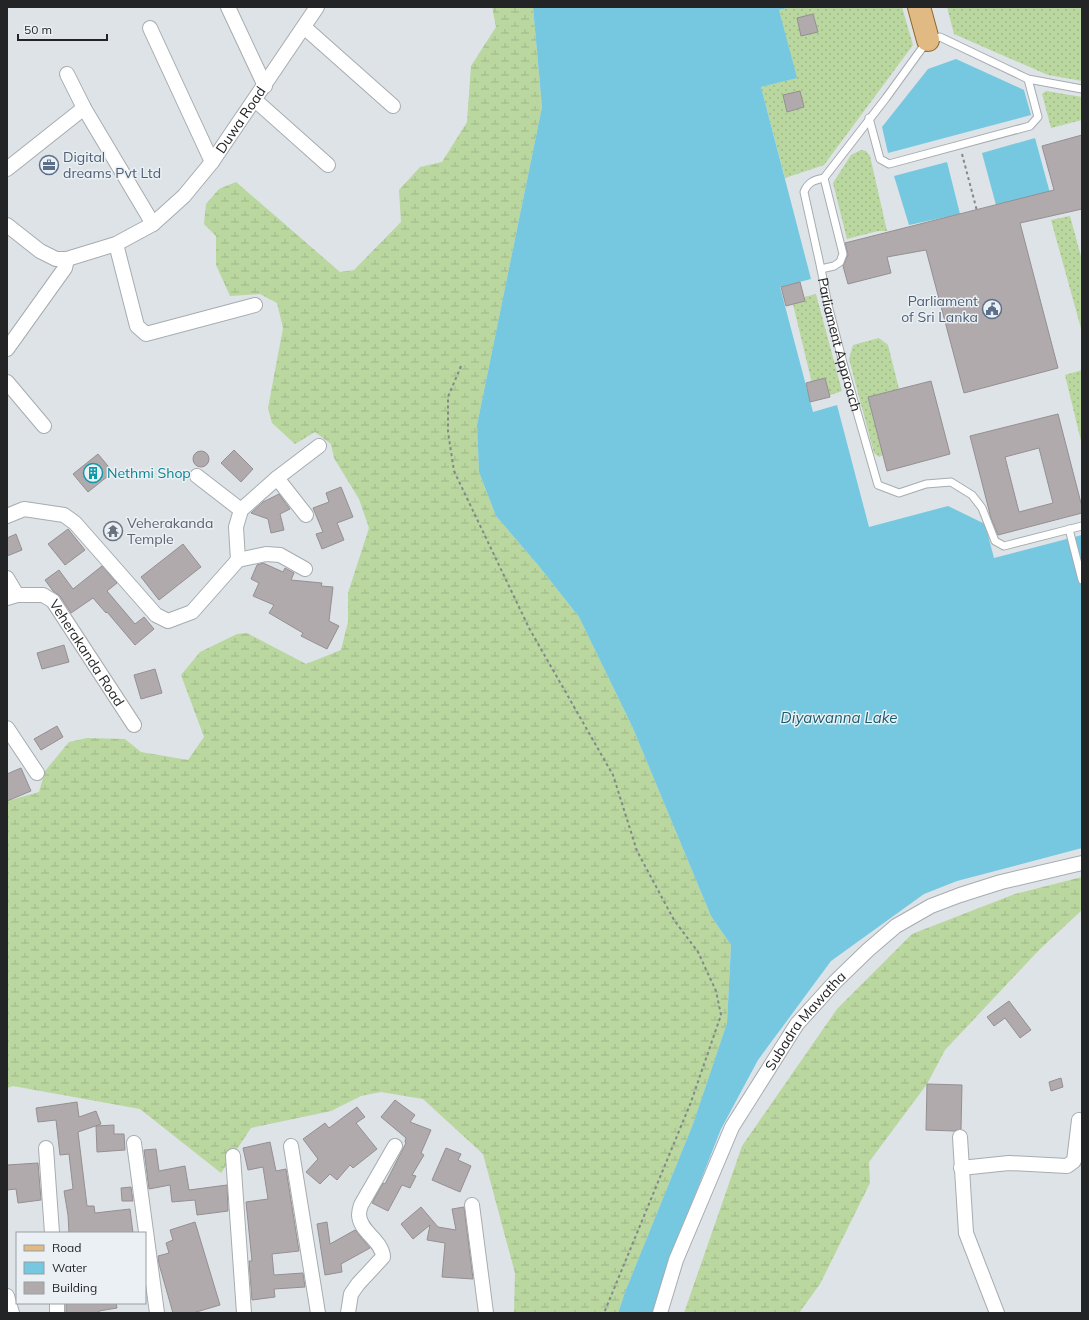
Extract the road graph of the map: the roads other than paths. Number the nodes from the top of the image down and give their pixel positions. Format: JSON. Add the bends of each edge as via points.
{"nodes":[{"id":1,"x":228,"y":7,"type":"edge"},
{"id":2,"x":317,"y":7,"type":"edge"},
{"id":3,"x":919,"y":7,"type":"edge"},
{"id":4,"x":932,"y":7,"type":"edge"},
{"id":5,"x":304,"y":27,"type":"junction"},
{"id":6,"x":150,"y":28,"type":"dead end"},
{"id":7,"x":934,"y":38,"type":"junction"},
{"id":8,"x":67,"y":74,"type":"dead end"},
{"id":9,"x":1028,"y":79,"type":"junction"},
{"id":10,"x":265,"y":86,"type":"junction"},
{"id":11,"x":1082,"y":89,"type":"edge"},
{"id":12,"x":255,"y":100,"type":"junction"},
{"id":13,"x":393,"y":106,"type":"dead end"},
{"id":14,"x":84,"y":108,"type":"junction"},
{"id":15,"x":869,"y":118,"type":"junction"},
{"id":16,"x":212,"y":162,"type":"junction"},
{"id":17,"x":328,"y":165,"type":"dead end"},
{"id":18,"x":7,"y":169,"type":"edge"},
{"id":19,"x":824,"y":178,"type":"junction"},
{"id":20,"x":152,"y":224,"type":"junction"},
{"id":21,"x":7,"y":225,"type":"edge"},
{"id":22,"x":116,"y":244,"type":"junction"},
{"id":23,"x":67,"y":259,"type":"junction"},
{"id":24,"x":821,"y":269,"type":"junction"},
{"id":25,"x":256,"y":305,"type":"dead end"},
{"id":26,"x":7,"y":349,"type":"edge"},
{"id":27,"x":7,"y":382,"type":"edge"},
{"id":28,"x":44,"y":426,"type":"dead end"},
{"id":29,"x":319,"y":446,"type":"dead end"},
{"id":30,"x":197,"y":476,"type":"dead end"},
{"id":31,"x":277,"y":478,"type":"junction"},
{"id":32,"x":241,"y":510,"type":"junction"},
{"id":33,"x":306,"y":515,"type":"dead end"},
{"id":34,"x":7,"y":516,"type":"edge"},
{"id":35,"x":1082,"y":526,"type":"edge"},
{"id":36,"x":1070,"y":533,"type":"junction"},
{"id":37,"x":238,"y":560,"type":"junction"},
{"id":38,"x":305,"y":569,"type":"dead end"},
{"id":39,"x":7,"y":578,"type":"edge"},
{"id":40,"x":1082,"y":580,"type":"edge"},
{"id":41,"x":12,"y":596,"type":"edge"},
{"id":42,"x":134,"y":725,"type":"dead end"},
{"id":43,"x":7,"y":728,"type":"edge"},
{"id":44,"x":36,"y":774,"type":"dead end"},
{"id":45,"x":1082,"y":863,"type":"edge"},
{"id":46,"x":1078,"y":1120,"type":"dead end"},
{"id":47,"x":960,"y":1137,"type":"dead end"},
{"id":48,"x":134,"y":1143,"type":"dead end"},
{"id":49,"x":291,"y":1146,"type":"dead end"},
{"id":50,"x":395,"y":1146,"type":"dead end"},
{"id":51,"x":46,"y":1148,"type":"dead end"},
{"id":52,"x":233,"y":1156,"type":"dead end"},
{"id":53,"x":961,"y":1168,"type":"junction"},
{"id":54,"x":472,"y":1205,"type":"dead end"},
{"id":55,"x":52,"y":1232,"type":"edge"},
{"id":56,"x":7,"y":1296,"type":"edge"},
{"id":57,"x":12,"y":1313,"type":"edge"},
{"id":58,"x":158,"y":1313,"type":"edge"},
{"id":59,"x":244,"y":1313,"type":"edge"},
{"id":60,"x":318,"y":1313,"type":"edge"},
{"id":61,"x":348,"y":1313,"type":"edge"},
{"id":62,"x":486,"y":1313,"type":"edge"},
{"id":63,"x":660,"y":1313,"type":"edge"},
{"id":64,"x":997,"y":1313,"type":"edge"}],
"edges":[{"from":1,"to":10,"type":"street"},
{"from":2,"to":5,"type":"street","name":"Duwa Road"},
{"from":3,"to":7,"type":"main road"},
{"from":4,"to":7,"type":"main road"},
{"from":5,"to":10,"type":"street","name":"Duwa Road"},
{"from":5,"to":13,"type":"street"},
{"from":6,"to":16,"type":"street"},
{"from":7,"to":9,"type":"lane"},
{"from":7,"to":15,"type":"lane","name":"Parliament Approach"},
{"from":8,"to":14,"type":"street"},
{"from":9,"to":11,"type":"lane"},
{"from":9,"to":15,"type":"lane","via":[[1038,117],[1030,126],[889,164],[880,159]]},
{"from":10,"to":12,"type":"street","name":"Duwa Road"},
{"from":12,"to":16,"type":"street","name":"Duwa Road"},
{"from":12,"to":17,"type":"street"},
{"from":14,"to":18,"type":"street"},
{"from":14,"to":20,"type":"street"},
{"from":15,"to":19,"type":"lane","name":"Parliament Approach"},
{"from":16,"to":20,"type":"street","name":"Duwa Road","via":[[184,196]]},
{"from":19,"to":24,"type":"lane","name":"Parliament Approach","via":[[807,184],[804,192]]},
{"from":19,"to":24,"type":"lane","via":[[843,254],[840,262]]},
{"from":20,"to":22,"type":"street","name":"Duwa Road"},
{"from":21,"to":23,"type":"street","name":"Duwa Road","via":[[40,251],[56,259]]},
{"from":22,"to":23,"type":"street","name":"Duwa Road"},
{"from":22,"to":25,"type":"street","via":[[137,326],[146,334]]},
{"from":23,"to":26,"type":"street","via":[[65,268]]},
{"from":24,"to":36,"type":"lane","name":"Parliament Approach","via":[[831,319],[878,485],[899,493],[926,484],[951,482],[972,495],[982,508],[995,541],[1004,546]]},
{"from":27,"to":28,"type":"street"},
{"from":29,"to":31,"type":"street"},
{"from":30,"to":32,"type":"street"},
{"from":31,"to":32,"type":"street"},
{"from":31,"to":33,"type":"street"},
{"from":32,"to":37,"type":"street","via":[[236,527]]},
{"from":34,"to":37,"type":"street","via":[[24,510],[64,515],[76,523],[156,615],[168,622],[192,612]]},
{"from":35,"to":36,"type":"lane","name":"Parliament Approach"},
{"from":36,"to":40,"type":"lane"},
{"from":37,"to":38,"type":"street","via":[[266,554],[280,555]]},
{"from":39,"to":41,"type":"street"},
{"from":41,"to":42,"type":"street","name":"Veherakanda Road","via":[[43,595],[53,601]]},
{"from":43,"to":44,"type":"street"},
{"from":45,"to":63,"type":"street","name":"Subadra Mawatha","via":[[1001,882],[931,906],[896,926],[835,982],[797,1024],[732,1127],[676,1260]]},
{"from":46,"to":53,"type":"street","via":[[1074,1161],[1067,1166],[1009,1162]]},
{"from":47,"to":53,"type":"street"},
{"from":48,"to":58,"type":"street"},
{"from":49,"to":60,"type":"street"},
{"from":50,"to":61,"type":"street","via":[[361,1205],[359,1215],[362,1225],[382,1251],[382,1257],[351,1294]]},
{"from":51,"to":55,"type":"street"},
{"from":52,"to":59,"type":"street"},
{"from":53,"to":64,"type":"street","via":[[966,1233]]},
{"from":54,"to":62,"type":"street"},
{"from":56,"to":57,"type":"street"}]}
